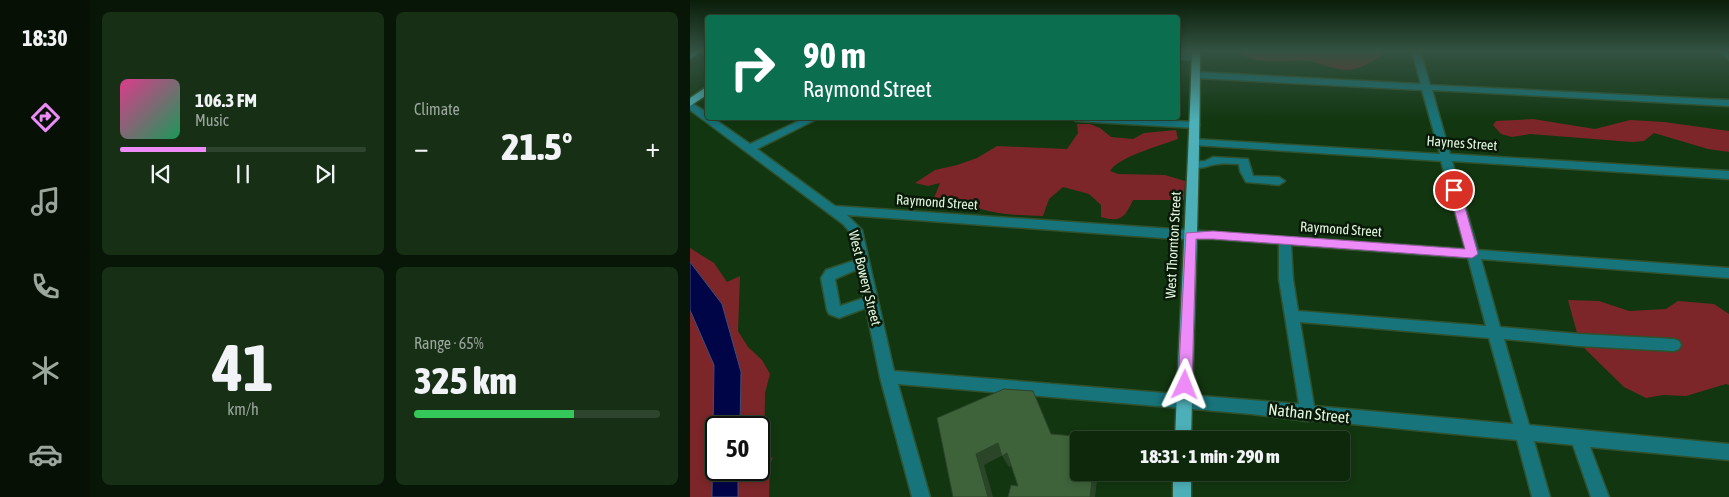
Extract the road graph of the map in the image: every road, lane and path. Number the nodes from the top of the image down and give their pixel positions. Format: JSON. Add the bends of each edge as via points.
{"nodes":[{"id":1,"x":1422,"y":74,"type":"edge"},
{"id":2,"x":1196,"y":75,"type":"joint"},
{"id":3,"x":1425,"y":86,"type":"junction"},
{"id":4,"x":705,"y":91,"type":"edge"},
{"id":5,"x":1729,"y":103,"type":"edge"},
{"id":6,"x":705,"y":104,"type":"edge"},
{"id":7,"x":691,"y":106,"type":"edge"},
{"id":8,"x":705,"y":116,"type":"edge"},
{"id":9,"x":710,"y":120,"type":"edge"},
{"id":10,"x":808,"y":120,"type":"edge"},
{"id":11,"x":1115,"y":120,"type":"edge"},
{"id":12,"x":1194,"y":124,"type":"junction"},
{"id":13,"x":1194,"y":142,"type":"junction"},
{"id":14,"x":1247,"y":145,"type":"junction"},
{"id":15,"x":749,"y":149,"type":"junction"},
{"id":16,"x":1446,"y":157,"type":"junction"},
{"id":17,"x":1244,"y":161,"type":"junction"},
{"id":18,"x":1194,"y":164,"type":"junction"},
{"id":19,"x":1729,"y":175,"type":"edge"},
{"id":20,"x":1279,"y":181,"type":"dead end"},
{"id":21,"x":831,"y":210,"type":"junction"},
{"id":22,"x":1190,"y":235,"type":"junction"},
{"id":23,"x":1285,"y":240,"type":"junction"},
{"id":24,"x":1472,"y":254,"type":"junction"},
{"id":25,"x":863,"y":262,"type":"junction"},
{"id":26,"x":1729,"y":273,"type":"edge"},
{"id":27,"x":872,"y":301,"type":"junction"},
{"id":28,"x":1293,"y":316,"type":"junction"},
{"id":29,"x":1494,"y":333,"type":"junction"},
{"id":30,"x":1674,"y":346,"type":"dead end"},
{"id":31,"x":888,"y":377,"type":"junction"},
{"id":32,"x":1184,"y":403,"type":"junction"},
{"id":33,"x":1308,"y":414,"type":"junction"},
{"id":34,"x":1183,"y":431,"type":"edge"},
{"id":35,"x":1522,"y":433,"type":"junction"},
{"id":36,"x":1578,"y":438,"type":"junction"},
{"id":37,"x":1729,"y":452,"type":"edge"},
{"id":38,"x":1182,"y":481,"type":"edge"},
{"id":39,"x":921,"y":497,"type":"edge"},
{"id":40,"x":1182,"y":497,"type":"edge"},
{"id":41,"x":1541,"y":497,"type":"edge"},
{"id":42,"x":1600,"y":497,"type":"edge"}],
"edges":[{"from":1,"to":3,"type":"street"},
{"from":2,"to":3,"type":"street"},
{"from":2,"to":12,"type":"main road","name":"West Thornton Street"},
{"from":3,"to":5,"type":"street"},
{"from":3,"to":16,"type":"street"},
{"from":4,"to":7,"type":"main road"},
{"from":6,"to":7,"type":"street"},
{"from":7,"to":8,"type":"street","name":"West Bowery Street"},
{"from":9,"to":15,"type":"street","name":"West Bowery Street"},
{"from":10,"to":15,"type":"street"},
{"from":11,"to":12,"type":"street"},
{"from":12,"to":13,"type":"main road","name":"West Thornton Street"},
{"from":13,"to":14,"type":"street","name":"Haynes Street"},
{"from":13,"to":18,"type":"main road","name":"West Thornton Street"},
{"from":14,"to":16,"type":"street","name":"Haynes Street"},
{"from":14,"to":17,"type":"street"},
{"from":15,"to":21,"type":"street","name":"West Bowery Street"},
{"from":16,"to":19,"type":"street","name":"Haynes Street"},
{"from":16,"to":24,"type":"street"},
{"from":17,"to":18,"type":"street","via":[[1213,160],[1208,164]]},
{"from":17,"to":20,"type":"street","via":[[1250,179]]},
{"from":18,"to":22,"type":"main road","name":"West Thornton Street"},
{"from":21,"to":22,"type":"street","name":"Raymond Street"},
{"from":21,"to":25,"type":"street","name":"West Bowery Street","via":[[856,230]]},
{"from":22,"to":23,"type":"street","name":"Raymond Street"},
{"from":22,"to":32,"type":"main road","name":"West Thornton Street"},
{"from":23,"to":24,"type":"street","name":"Raymond Street"},
{"from":23,"to":28,"type":"street","via":[[1286,279]]},
{"from":24,"to":26,"type":"street","name":"Raymond Street"},
{"from":24,"to":29,"type":"street"},
{"from":25,"to":27,"type":"street","name":"West Bowery Street"},
{"from":25,"to":27,"type":"street","via":[[828,278],[834,310],[839,312]]},
{"from":27,"to":31,"type":"street","name":"West Bowery Street"},
{"from":28,"to":29,"type":"street"},
{"from":28,"to":33,"type":"street"},
{"from":29,"to":30,"type":"street"},
{"from":29,"to":35,"type":"street"},
{"from":31,"to":32,"type":"street","name":"Nathan Street"},
{"from":31,"to":39,"type":"street","name":"West Bowery Street"},
{"from":32,"to":33,"type":"street","name":"Nathan Street"},
{"from":32,"to":34,"type":"main road","name":"West Thornton Street"},
{"from":33,"to":35,"type":"street","name":"Nathan Street"},
{"from":35,"to":36,"type":"street","name":"Nathan Street"},
{"from":35,"to":41,"type":"street"},
{"from":36,"to":37,"type":"street","name":"Nathan Street"},
{"from":36,"to":42,"type":"street"},
{"from":38,"to":40,"type":"main road"}]}
